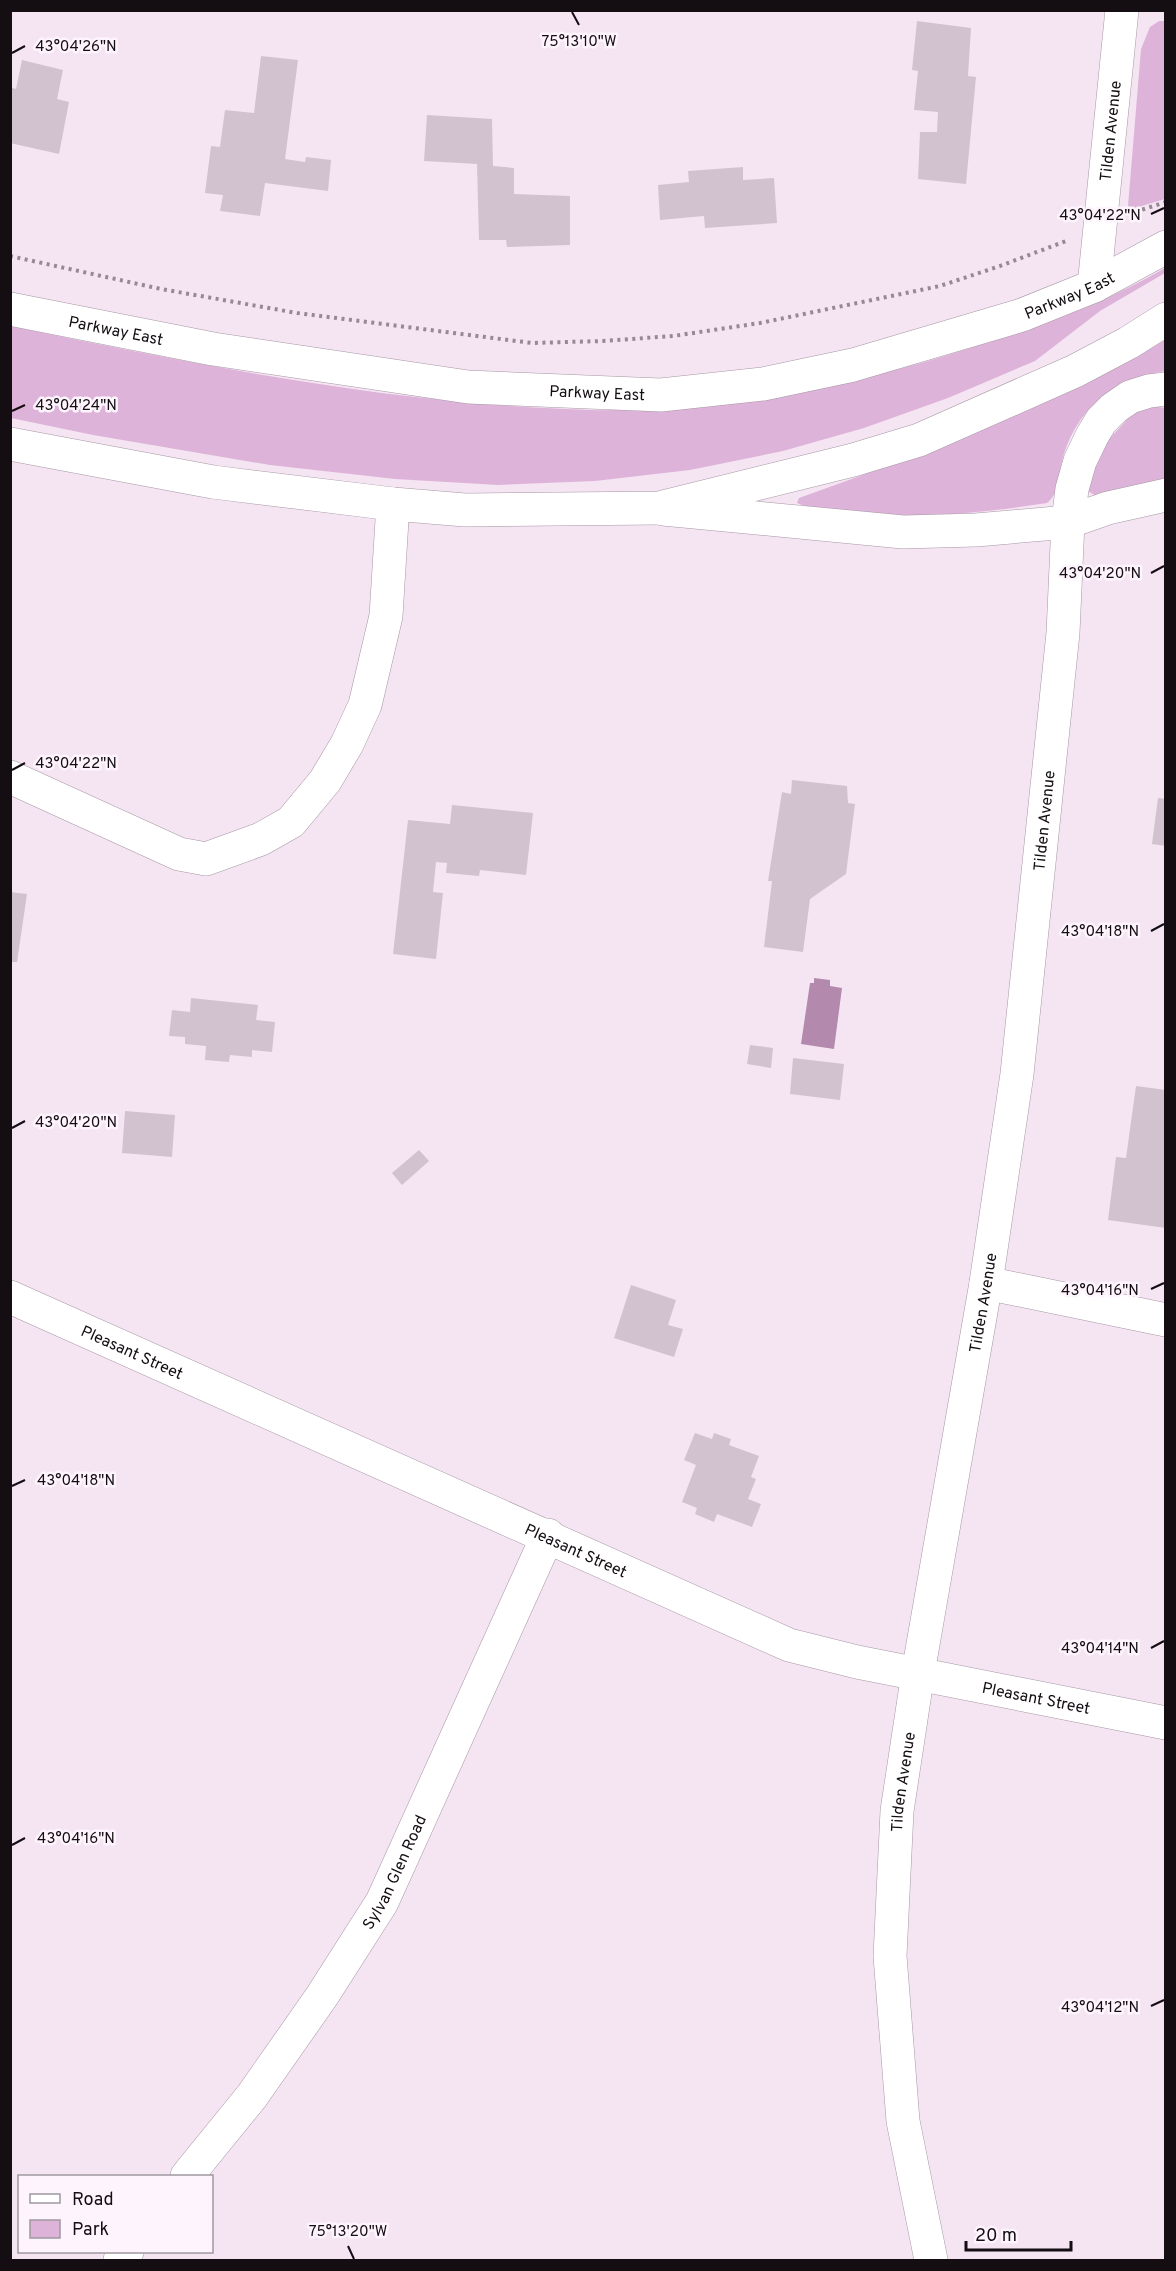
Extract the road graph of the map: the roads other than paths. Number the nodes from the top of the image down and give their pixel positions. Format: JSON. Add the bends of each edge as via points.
{"nodes":[{"id":1,"x":1122,"y":10,"type":"edge"},
{"id":2,"x":1166,"y":247,"type":"edge"},
{"id":3,"x":1094,"y":286,"type":"junction"},
{"id":4,"x":10,"y":309,"type":"edge"},
{"id":5,"x":1166,"y":319,"type":"edge"},
{"id":6,"x":1166,"y":389,"type":"edge"},
{"id":7,"x":10,"y":444,"type":"edge"},
{"id":8,"x":1166,"y":495,"type":"edge"},
{"id":9,"x":393,"y":504,"type":"junction"},
{"id":10,"x":659,"y":508,"type":"junction"},
{"id":11,"x":1068,"y":522,"type":"junction"},
{"id":12,"x":10,"y":777,"type":"edge"},
{"id":13,"x":986,"y":1283,"type":"junction"},
{"id":14,"x":10,"y":1297,"type":"edge"},
{"id":15,"x":1166,"y":1320,"type":"edge"},
{"id":16,"x":548,"y":1535,"type":"junction"},
{"id":17,"x":918,"y":1673,"type":"junction"},
{"id":18,"x":1166,"y":1723,"type":"edge"},
{"id":19,"x":188,"y":2175,"type":"edge"},
{"id":20,"x":931,"y":2260,"type":"edge"}],
"edges":[{"from":1,"to":3,"type":"street","name":"Tilden Avenue"},
{"from":2,"to":3,"type":"street","name":"Parkway East"},
{"from":3,"to":4,"type":"street","name":"Parkway East","via":[[1022,315],[853,365],[763,384],[661,395],[468,387],[213,349]]},
{"from":5,"to":10,"type":"street","via":[[1075,371],[919,440]]},
{"from":6,"to":11,"type":"street","name":"Tilden Avenue","via":[[1130,397],[1101,421],[1080,461]]},
{"from":7,"to":9,"type":"street","via":[[213,482]]},
{"from":8,"to":11,"type":"street"},
{"from":9,"to":10,"type":"street","via":[[465,510]]},
{"from":9,"to":12,"type":"street","via":[[386,616],[365,705],[325,781],[291,822],[261,839],[206,859],[179,854]]},
{"from":10,"to":11,"type":"street","via":[[903,532]]},
{"from":11,"to":13,"type":"street","name":"Tilden Avenue","via":[[1064,633],[1017,1074]]},
{"from":13,"to":15,"type":"street"},
{"from":13,"to":17,"type":"street","name":"Tilden Avenue"},
{"from":14,"to":16,"type":"street","name":"Pleasant Street"},
{"from":16,"to":17,"type":"street","name":"Pleasant Street","via":[[789,1644]]},
{"from":16,"to":19,"type":"street","name":"Sylvan Glen Road","via":[[382,1902],[258,2087]]},
{"from":17,"to":18,"type":"street","name":"Pleasant Street"},
{"from":17,"to":20,"type":"street","name":"Tilden Avenue","via":[[897,1811],[890,1956],[903,2121]]}]}
